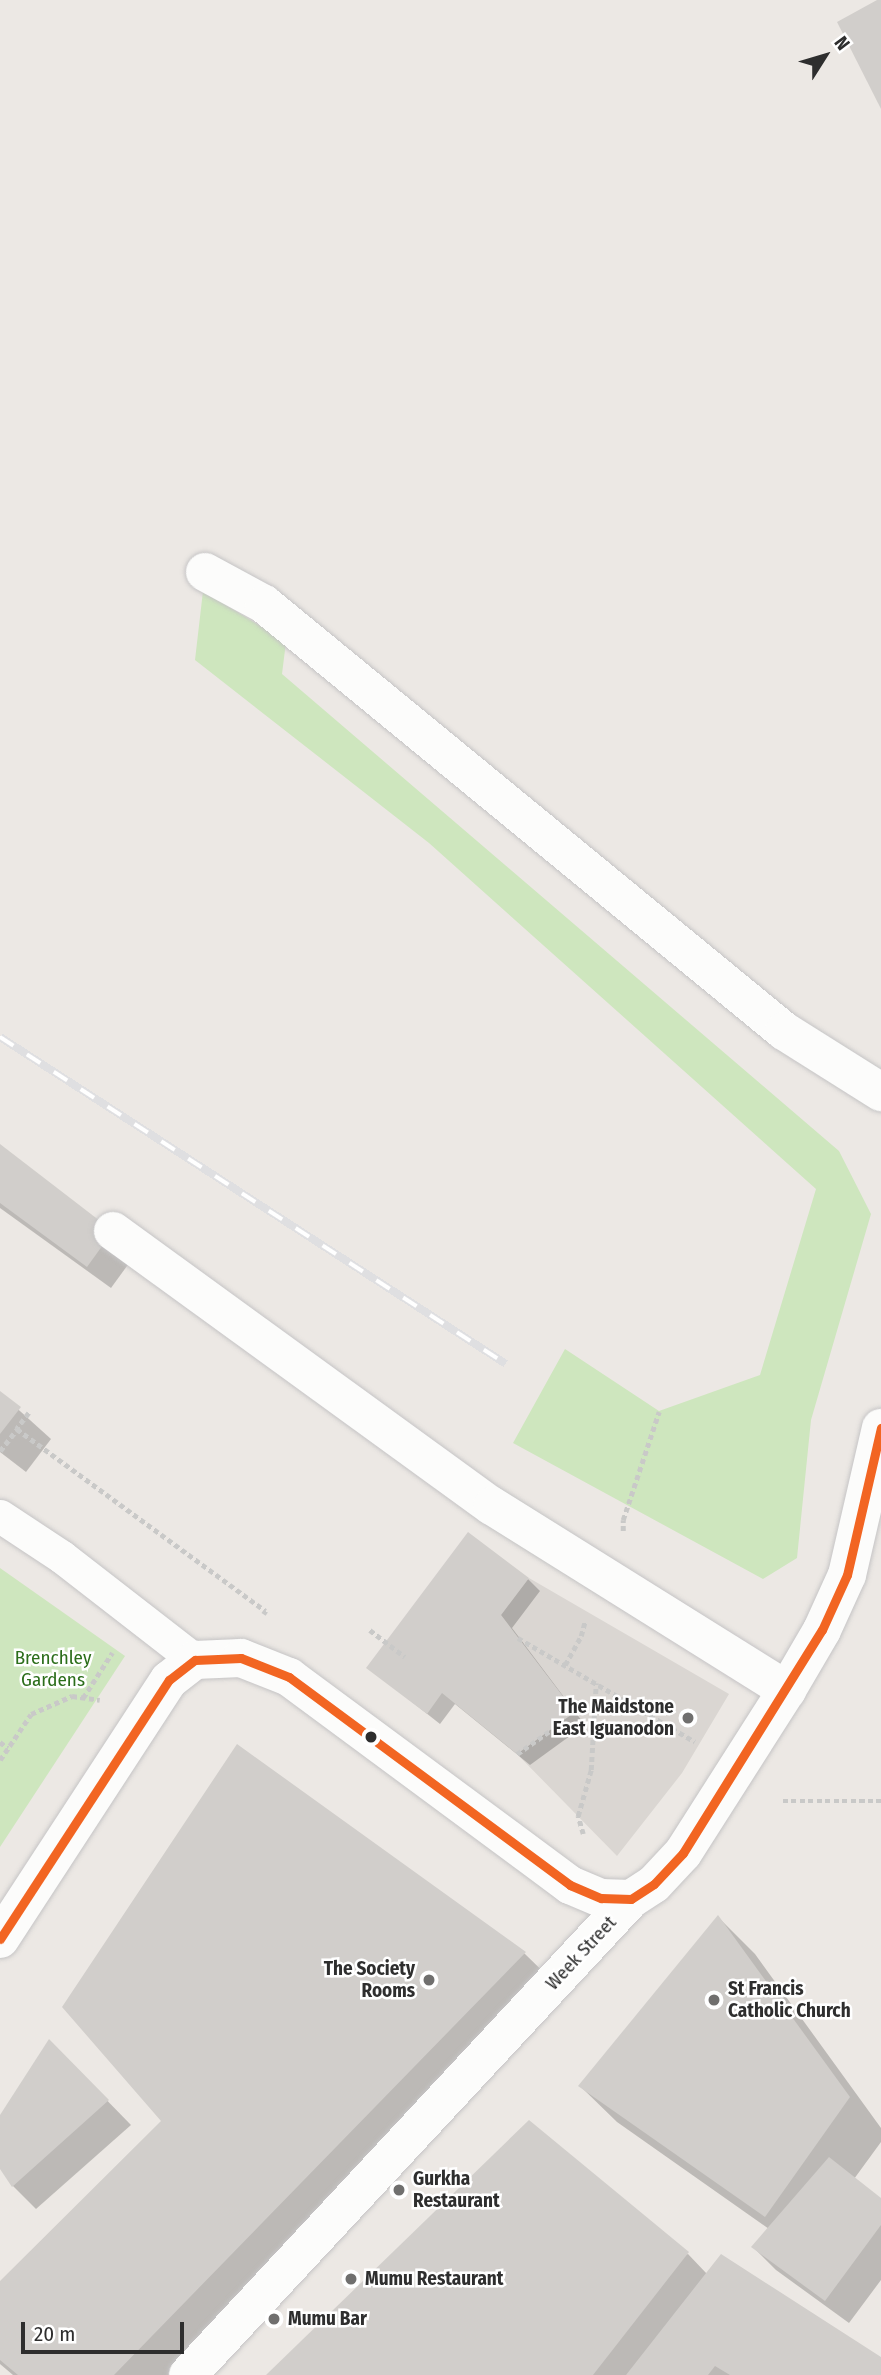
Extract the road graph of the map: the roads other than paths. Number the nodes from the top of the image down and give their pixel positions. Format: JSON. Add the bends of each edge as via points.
{"nodes":[{"id":1,"x":205,"y":572,"type":"dead end"},
{"id":2,"x":881,"y":1092,"type":"edge"},
{"id":3,"x":113,"y":1231,"type":"dead end"},
{"id":4,"x":881,"y":1428,"type":"edge"},
{"id":5,"x":0,"y":1516,"type":"edge"},
{"id":6,"x":195,"y":1660,"type":"junction"},
{"id":7,"x":787,"y":1690,"type":"junction"},
{"id":8,"x":631,"y":1899,"type":"junction"},
{"id":9,"x":0,"y":1939,"type":"edge"},
{"id":10,"x":188,"y":2375,"type":"edge"}],
"edges":[{"from":1,"to":2,"type":"street","via":[[264,604],[784,1031]]},
{"from":3,"to":7,"type":"street","via":[[492,1506]]},
{"from":4,"to":7,"type":"street","name":"Week Street","via":[[847,1575]]},
{"from":5,"to":6,"type":"lane","via":[[62,1557]]},
{"from":6,"to":8,"type":"street","via":[[241,1658],[289,1678],[569,1885],[601,1898]]},
{"from":6,"to":9,"type":"street","via":[[169,1680]]},
{"from":7,"to":8,"type":"street","name":"Week Street","via":[[683,1853],[654,1884]]},
{"from":8,"to":10,"type":"street","name":"Week Street"}]}
